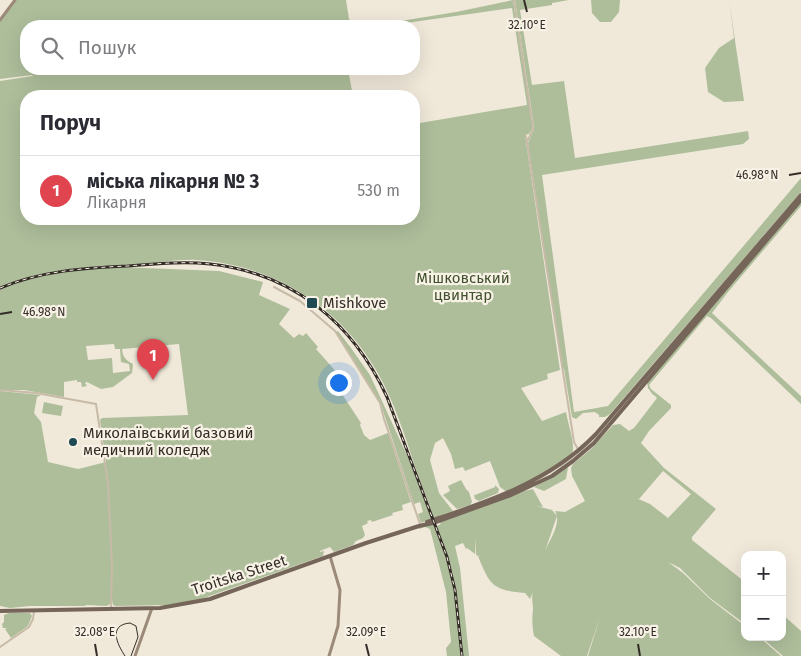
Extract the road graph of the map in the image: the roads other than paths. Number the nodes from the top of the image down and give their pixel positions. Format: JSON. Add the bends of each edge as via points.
{"nodes":[{"id":1,"x":15,"y":0,"type":"edge"},
{"id":2,"x":514,"y":0,"type":"edge"},
{"id":3,"x":0,"y":20,"type":"edge"},
{"id":4,"x":526,"y":136,"type":"dead end"},
{"id":5,"x":527,"y":142,"type":"junction"},
{"id":6,"x":801,"y":195,"type":"edge"},
{"id":7,"x":801,"y":200,"type":"edge"},
{"id":8,"x":274,"y":287,"type":"dead end"},
{"id":9,"x":0,"y":390,"type":"edge"},
{"id":10,"x":579,"y":450,"type":"junction"},
{"id":11,"x":419,"y":525,"type":"junction"},
{"id":12,"x":330,"y":556,"type":"junction"},
{"id":13,"x":152,"y":608,"type":"junction"},
{"id":14,"x":111,"y":609,"type":"junction"},
{"id":15,"x":34,"y":610,"type":"junction"},
{"id":16,"x":0,"y":611,"type":"edge"},
{"id":17,"x":0,"y":647,"type":"edge"},
{"id":18,"x":135,"y":656,"type":"edge"},
{"id":19,"x":329,"y":656,"type":"edge"}],
"edges":[{"from":1,"to":3,"type":"street"},
{"from":2,"to":5,"type":"street","via":[[533,129]]},
{"from":4,"to":5,"type":"street"},
{"from":5,"to":10,"type":"street","via":[[562,372],[574,442]]},
{"from":6,"to":10,"type":"main road"},
{"from":7,"to":11,"type":"main road","via":[[582,454],[529,488],[433,523]]},
{"from":8,"to":11,"type":"street","via":[[300,301],[338,335],[380,405]]},
{"from":9,"to":14,"type":"street","via":[[96,404],[108,483]]},
{"from":10,"to":11,"type":"main road","via":[[524,486]]},
{"from":11,"to":12,"type":"main road","name":"Troitska Street"},
{"from":12,"to":13,"type":"main road","name":"Troitska Street","via":[[210,599]]},
{"from":12,"to":19,"type":"street","via":[[340,590],[338,626]]},
{"from":13,"to":14,"type":"main road","name":"Troitska Street"},
{"from":13,"to":18,"type":"street"},
{"from":14,"to":15,"type":"main road","name":"Troitska Street"},
{"from":15,"to":16,"type":"main road","name":"Troitska Street"},
{"from":15,"to":17,"type":"street","via":[[29,627]]}]}
